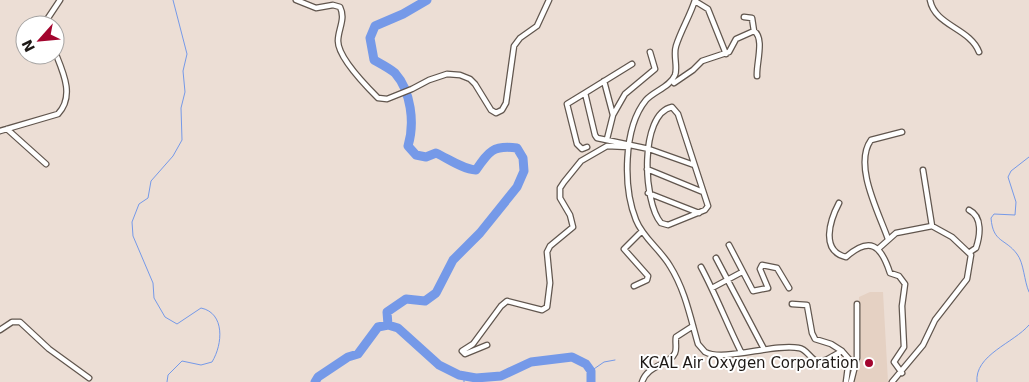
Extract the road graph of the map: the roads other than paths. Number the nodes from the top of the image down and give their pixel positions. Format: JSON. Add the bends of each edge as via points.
{"nodes":[{"id":1,"x":60,"y":0,"type":"edge"},
{"id":2,"x":296,"y":0,"type":"edge"},
{"id":3,"x":549,"y":0,"type":"edge"},
{"id":4,"x":695,"y":0,"type":"edge"},
{"id":5,"x":930,"y":0,"type":"edge"},
{"id":6,"x":50,"y":15,"type":"edge"},
{"id":7,"x":744,"y":17,"type":"dead end"},
{"id":8,"x":754,"y":31,"type":"junction"},
{"id":9,"x":650,"y":52,"type":"dead end"},
{"id":10,"x":979,"y":52,"type":"dead end"},
{"id":11,"x":726,"y":54,"type":"junction"},
{"id":12,"x":632,"y":64,"type":"dead end"},
{"id":13,"x":59,"y":65,"type":"edge"},
{"id":14,"x":757,"y":76,"type":"dead end"},
{"id":15,"x":604,"y":81,"type":"junction"},
{"id":16,"x":674,"y":83,"type":"dead end"},
{"id":17,"x":585,"y":92,"type":"junction"},
{"id":18,"x":613,"y":115,"type":"junction"},
{"id":19,"x":7,"y":129,"type":"junction"},
{"id":20,"x":0,"y":131,"type":"edge"},
{"id":21,"x":902,"y":132,"type":"dead end"},
{"id":22,"x":607,"y":139,"type":"junction"},
{"id":23,"x":628,"y":146,"type":"junction"},
{"id":24,"x":587,"y":147,"type":"dead end"},
{"id":25,"x":649,"y":149,"type":"junction"},
{"id":26,"x":46,"y":164,"type":"dead end"},
{"id":27,"x":694,"y":165,"type":"junction"},
{"id":28,"x":647,"y":169,"type":"junction"},
{"id":29,"x":923,"y":170,"type":"dead end"},
{"id":30,"x":703,"y":192,"type":"junction"},
{"id":31,"x":648,"y":193,"type":"junction"},
{"id":32,"x":839,"y":203,"type":"dead end"},
{"id":33,"x":969,"y":210,"type":"dead end"},
{"id":34,"x":699,"y":213,"type":"junction"},
{"id":35,"x":932,"y":226,"type":"junction"},
{"id":36,"x":642,"y":231,"type":"junction"},
{"id":37,"x":888,"y":239,"type":"junction"},
{"id":38,"x":729,"y":245,"type":"dead end"},
{"id":39,"x":878,"y":249,"type":"junction"},
{"id":40,"x":970,"y":252,"type":"junction"},
{"id":41,"x":716,"y":258,"type":"dead end"},
{"id":42,"x":701,"y":267,"type":"dead end"},
{"id":43,"x":742,"y":272,"type":"junction"},
{"id":44,"x":727,"y":280,"type":"junction"},
{"id":45,"x":634,"y":286,"type":"dead end"},
{"id":46,"x":712,"y":288,"type":"junction"},
{"id":47,"x":789,"y":288,"type":"dead end"},
{"id":48,"x":792,"y":304,"type":"dead end"},
{"id":49,"x":857,"y":304,"type":"dead end"},
{"id":50,"x":693,"y":326,"type":"junction"},
{"id":51,"x":0,"y":330,"type":"edge"},
{"id":52,"x":487,"y":346,"type":"dead end"},
{"id":53,"x":764,"y":349,"type":"junction"},
{"id":54,"x":842,"y":351,"type":"junction"},
{"id":55,"x":741,"y":352,"type":"junction"},
{"id":56,"x":902,"y":373,"type":"junction"},
{"id":57,"x":89,"y":378,"type":"dead end"},
{"id":58,"x":642,"y":382,"type":"edge"},
{"id":59,"x":846,"y":382,"type":"edge"},
{"id":60,"x":851,"y":382,"type":"edge"},
{"id":61,"x":892,"y":382,"type":"edge"}],
"edges":[{"from":1,"to":6,"type":"street"},
{"from":2,"to":3,"type":"street","via":[[316,8],[340,7],[343,19],[338,42],[343,56],[378,98],[384,100],[438,77],[460,75],[475,84],[496,113],[506,103],[514,46],[537,26]]},
{"from":4,"to":11,"type":"street","via":[[708,9]]},
{"from":4,"to":23,"type":"street","via":[[676,47],[676,74],[646,101],[636,119]]},
{"from":5,"to":10,"type":"street","via":[[933,12],[973,42]]},
{"from":7,"to":8,"type":"street","via":[[752,18]]},
{"from":8,"to":11,"type":"street","via":[[736,39]]},
{"from":8,"to":14,"type":"street","via":[[760,40]]},
{"from":9,"to":18,"type":"street","via":[[655,69],[625,94]]},
{"from":11,"to":16,"type":"street","via":[[702,61]]},
{"from":12,"to":15,"type":"street"},
{"from":13,"to":19,"type":"street","via":[[67,88],[64,108],[58,114]]},
{"from":15,"to":17,"type":"street"},
{"from":15,"to":18,"type":"street"},
{"from":17,"to":22,"type":"street","via":[[595,135]]},
{"from":17,"to":24,"type":"street","via":[[567,104],[577,144],[582,149]]},
{"from":18,"to":22,"type":"street"},
{"from":19,"to":20,"type":"street"},
{"from":19,"to":26,"type":"street"},
{"from":21,"to":37,"type":"street","via":[[871,140],[863,159],[868,184]]},
{"from":22,"to":23,"type":"street"},
{"from":23,"to":25,"type":"street"},
{"from":23,"to":36,"type":"street","via":[[630,194],[634,216]]},
{"from":23,"to":52,"type":"street","via":[[607,146],[581,161],[564,182],[560,198],[573,227],[547,252],[550,283],[547,307],[542,310],[512,300],[504,303],[474,344],[462,351],[468,354]]},
{"from":25,"to":27,"type":"street"},
{"from":25,"to":27,"type":"street","via":[[657,121],[666,109],[672,107],[678,114]]},
{"from":25,"to":28,"type":"street"},
{"from":27,"to":30,"type":"street"},
{"from":28,"to":30,"type":"street"},
{"from":28,"to":31,"type":"street"},
{"from":29,"to":35,"type":"street"},
{"from":30,"to":34,"type":"street","via":[[708,206]]},
{"from":31,"to":34,"type":"street"},
{"from":31,"to":34,"type":"street","via":[[657,219],[664,225]]},
{"from":32,"to":39,"type":"street","via":[[830,220],[829,244],[832,250],[846,257],[860,246]]},
{"from":33,"to":40,"type":"street","via":[[977,218],[980,229],[976,248]]},
{"from":35,"to":37,"type":"street","via":[[901,231]]},
{"from":35,"to":40,"type":"street","via":[[944,231]]},
{"from":36,"to":45,"type":"street","via":[[624,249],[648,278]]},
{"from":36,"to":50,"type":"street","via":[[664,255],[678,280]]},
{"from":37,"to":39,"type":"street"},
{"from":38,"to":43,"type":"street"},
{"from":39,"to":56,"type":"street","via":[[890,273],[899,276],[905,284],[902,306],[904,347],[894,362]]},
{"from":40,"to":56,"type":"street","via":[[966,279],[935,320],[923,345]]},
{"from":41,"to":44,"type":"street"},
{"from":42,"to":46,"type":"street"},
{"from":43,"to":44,"type":"street"},
{"from":43,"to":47,"type":"street","via":[[755,292],[768,288],[760,266],[777,268]]},
{"from":44,"to":46,"type":"street"},
{"from":44,"to":53,"type":"street"},
{"from":46,"to":55,"type":"street"},
{"from":48,"to":54,"type":"street","via":[[807,305],[815,340]]},
{"from":49,"to":60,"type":"street","via":[[857,358]]},
{"from":50,"to":55,"type":"street","via":[[698,344],[705,352],[718,355]]},
{"from":50,"to":58,"type":"street","via":[[676,337],[676,352],[672,357],[650,370]]},
{"from":51,"to":57,"type":"street","via":[[12,322],[20,322],[49,349]]},
{"from":53,"to":54,"type":"street","via":[[800,348],[818,362]]},
{"from":53,"to":55,"type":"street"},
{"from":54,"to":59,"type":"street","via":[[849,359]]},
{"from":56,"to":61,"type":"street"}]}
